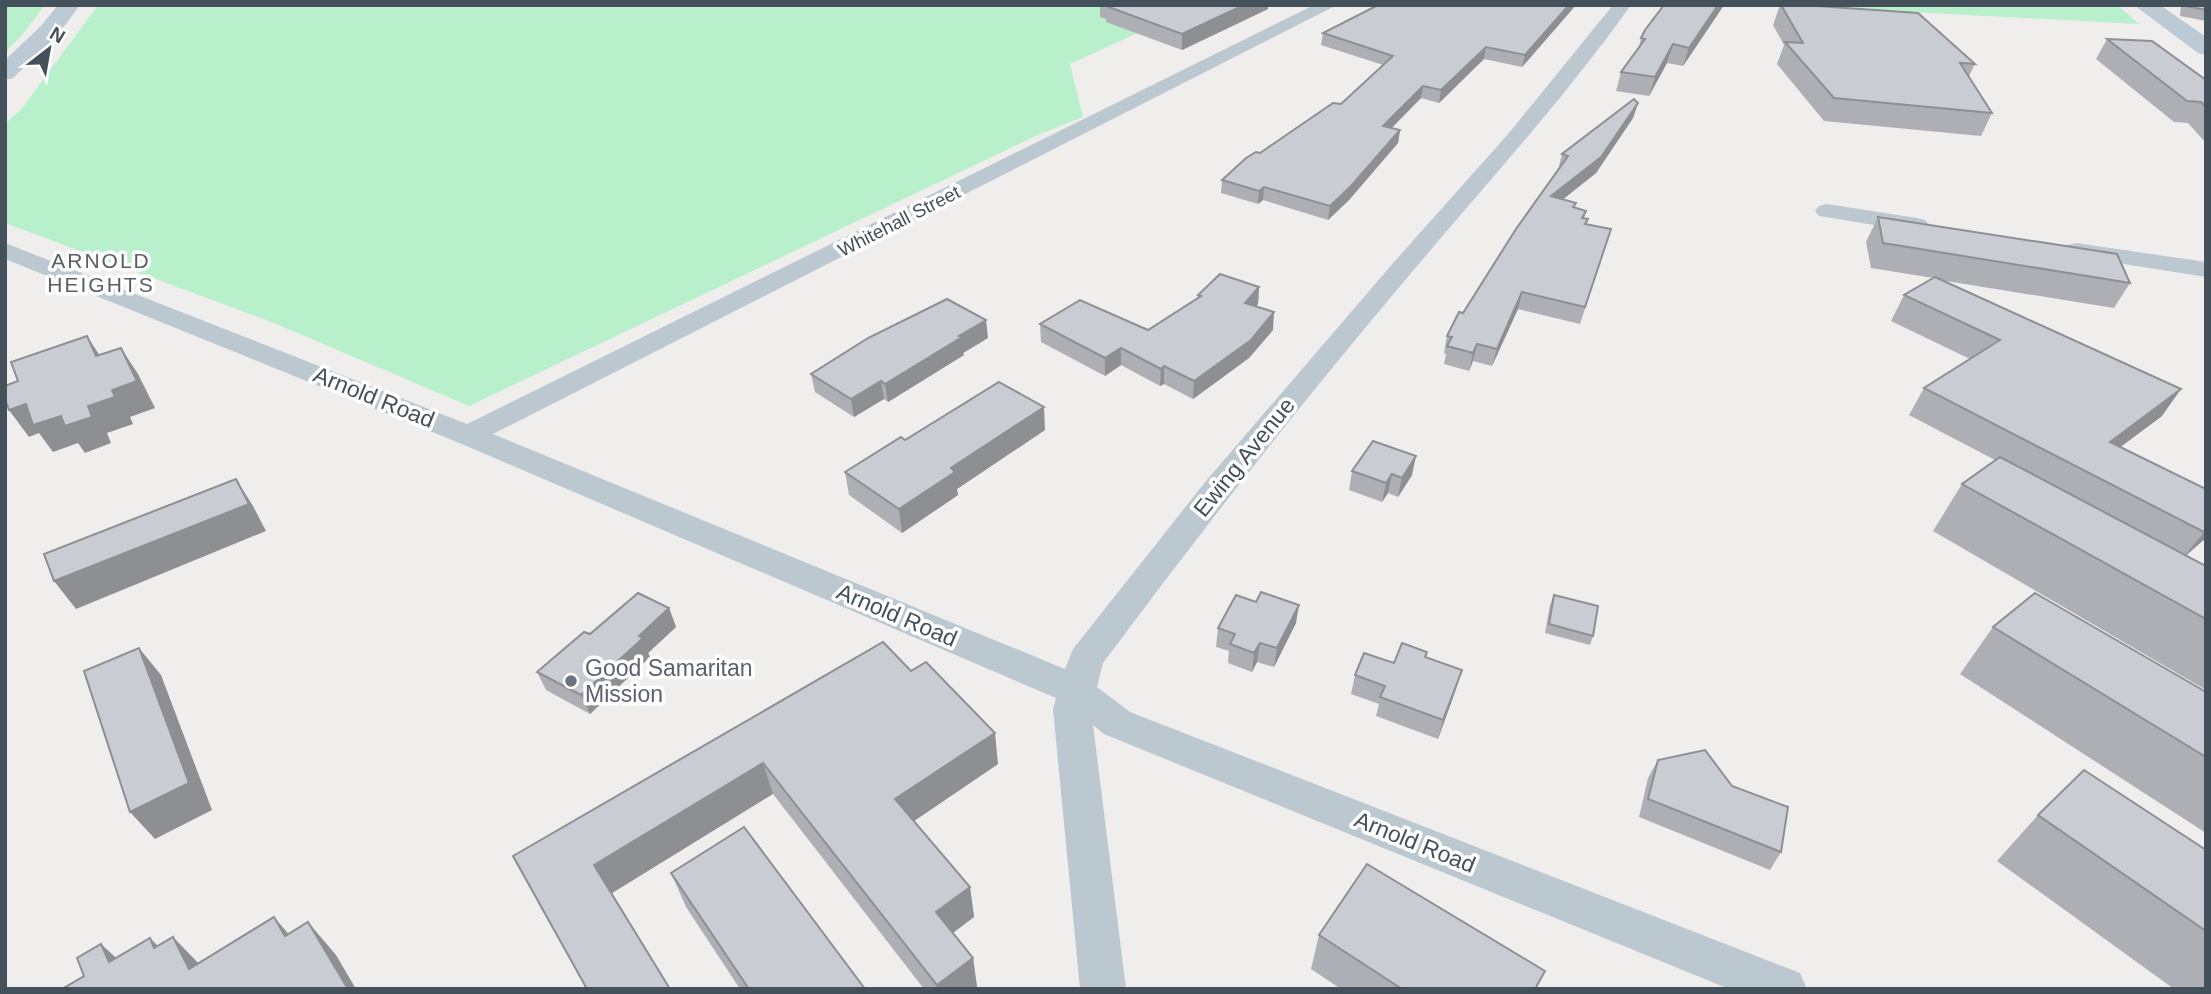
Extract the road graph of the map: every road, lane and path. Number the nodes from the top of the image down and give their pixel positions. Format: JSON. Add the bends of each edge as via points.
{"nodes":[{"id":1,"x":69,"y":5,"type":"edge"},
{"id":2,"x":1328,"y":5,"type":"edge"},
{"id":3,"x":1622,"y":5,"type":"edge"},
{"id":4,"x":2145,"y":5,"type":"edge"},
{"id":5,"x":2206,"y":48,"type":"edge"},
{"id":6,"x":5,"y":73,"type":"edge"},
{"id":7,"x":1827,"y":211,"type":"dead end"},
{"id":8,"x":1945,"y":229,"type":"edge"},
{"id":9,"x":2050,"y":246,"type":"edge"},
{"id":10,"x":5,"y":250,"type":"edge"},
{"id":11,"x":2206,"y":270,"type":"edge"},
{"id":12,"x":468,"y":435,"type":"junction"},
{"id":13,"x":1077,"y":692,"type":"junction"},
{"id":14,"x":1103,"y":989,"type":"edge"},
{"id":15,"x":1784,"y":989,"type":"edge"}],
"edges":[{"from":1,"to":6,"type":"main road","via":[[49,32]]},
{"from":2,"to":12,"type":"street","name":"Whitehall Street"},
{"from":3,"to":13,"type":"street","name":"Ewing Avenue","via":[[1517,138],[1217,488],[1087,659]]},
{"from":4,"to":5,"type":"main road"},
{"from":7,"to":8,"type":"street"},
{"from":9,"to":11,"type":"street"},
{"from":10,"to":12,"type":"street","name":"Arnold Road"},
{"from":12,"to":13,"type":"street","name":"Arnold Road"},
{"from":13,"to":14,"type":"street","name":"Ewing Avenue","via":[[1072,709]]},
{"from":13,"to":15,"type":"street","name":"Arnold Road","via":[[1116,723]]}]}
